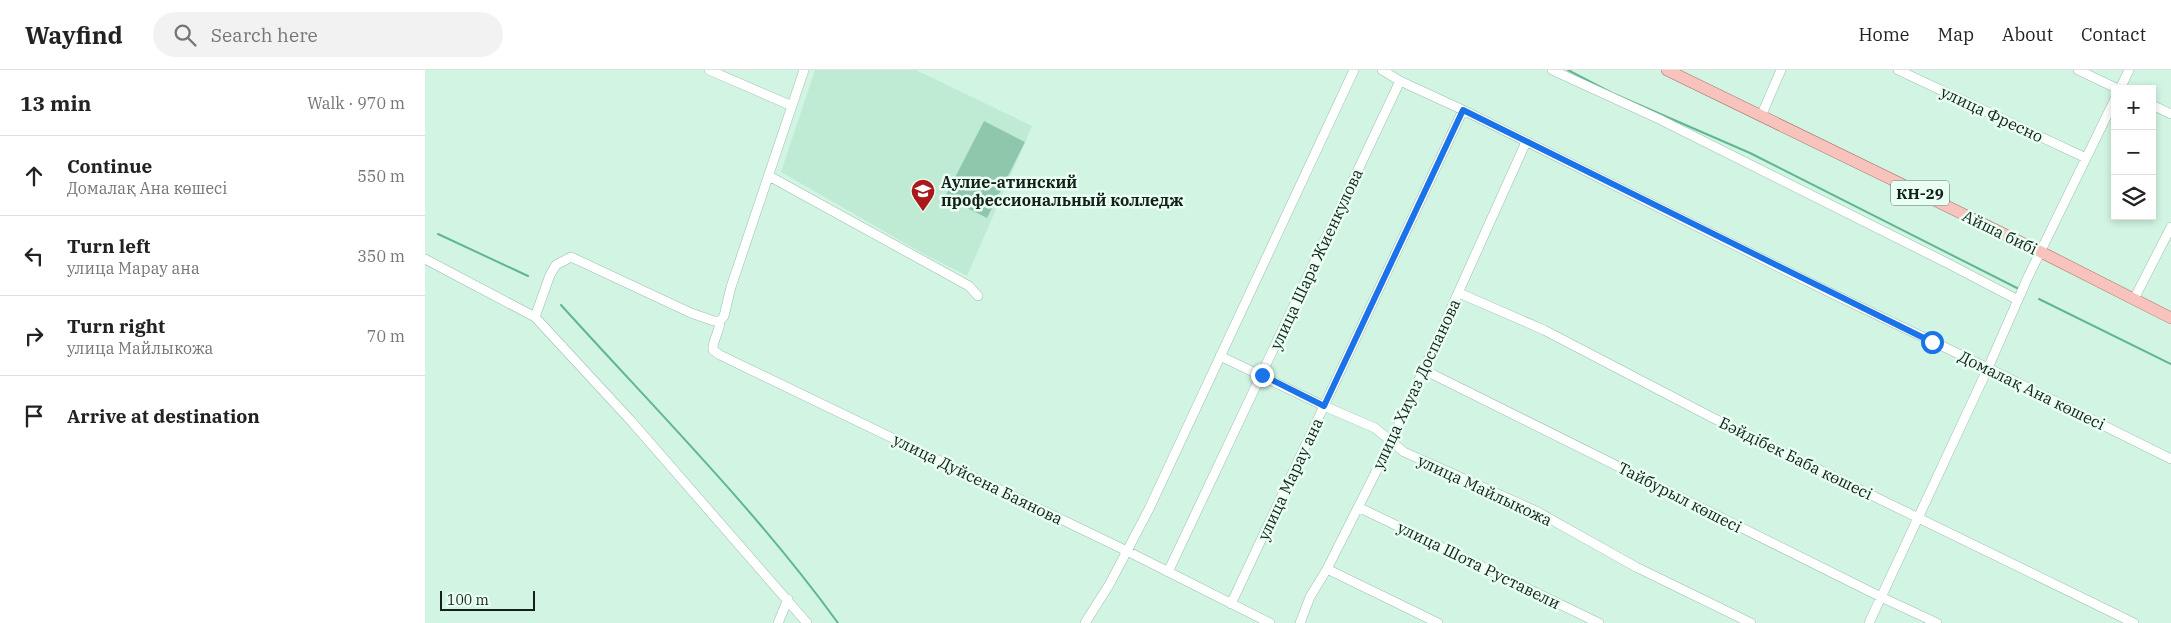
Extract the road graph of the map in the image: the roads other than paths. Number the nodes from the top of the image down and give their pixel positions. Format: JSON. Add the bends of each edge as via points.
{"nodes":[{"id":1,"x":709,"y":70,"type":"edge"},
{"id":2,"x":804,"y":70,"type":"edge"},
{"id":3,"x":1354,"y":70,"type":"edge"},
{"id":4,"x":1381,"y":70,"type":"edge"},
{"id":5,"x":1552,"y":70,"type":"edge"},
{"id":6,"x":1667,"y":70,"type":"edge"},
{"id":7,"x":1781,"y":70,"type":"edge"},
{"id":8,"x":1898,"y":70,"type":"edge"},
{"id":9,"x":2078,"y":70,"type":"edge"},
{"id":10,"x":2129,"y":70,"type":"edge"},
{"id":11,"x":1400,"y":81,"type":"junction"},
{"id":12,"x":2111,"y":85,"type":"edge"},
{"id":13,"x":2121,"y":85,"type":"edge"},
{"id":14,"x":791,"y":106,"type":"junction"},
{"id":15,"x":2111,"y":107,"type":"edge"},
{"id":16,"x":2156,"y":107,"type":"edge"},
{"id":17,"x":1463,"y":110,"type":"junction"},
{"id":18,"x":2171,"y":114,"type":"edge"},
{"id":19,"x":1761,"y":116,"type":"junction"},
{"id":20,"x":1526,"y":142,"type":"junction"},
{"id":21,"x":2086,"y":158,"type":"junction"},
{"id":22,"x":769,"y":176,"type":"junction"},
{"id":23,"x":2171,"y":226,"type":"edge"},
{"id":24,"x":2041,"y":252,"type":"junction"},
{"id":25,"x":425,"y":259,"type":"edge"},
{"id":26,"x":1459,"y":293,"type":"junction"},
{"id":27,"x":978,"y":296,"type":"dead end"},
{"id":28,"x":2018,"y":298,"type":"junction"},
{"id":29,"x":2134,"y":299,"type":"junction"},
{"id":30,"x":535,"y":317,"type":"junction"},
{"id":31,"x":2171,"y":318,"type":"edge"},
{"id":32,"x":720,"y":321,"type":"junction"},
{"id":33,"x":1220,"y":356,"type":"junction"},
{"id":34,"x":1988,"y":368,"type":"junction"},
{"id":35,"x":1424,"y":370,"type":"junction"},
{"id":36,"x":1262,"y":375,"type":"junction"},
{"id":37,"x":1324,"y":406,"type":"junction"},
{"id":38,"x":1391,"y":442,"type":"junction"},
{"id":39,"x":2171,"y":459,"type":"edge"},
{"id":40,"x":1358,"y":507,"type":"junction"},
{"id":41,"x":1918,"y":517,"type":"junction"},
{"id":42,"x":1127,"y":550,"type":"junction"},
{"id":43,"x":1327,"y":569,"type":"junction"},
{"id":44,"x":1168,"y":572,"type":"junction"},
{"id":45,"x":1881,"y":597,"type":"junction"},
{"id":46,"x":788,"y":599,"type":"junction"},
{"id":47,"x":1231,"y":604,"type":"junction"},
{"id":48,"x":778,"y":623,"type":"edge"},
{"id":49,"x":807,"y":623,"type":"edge"},
{"id":50,"x":1085,"y":623,"type":"edge"},
{"id":51,"x":1270,"y":623,"type":"edge"},
{"id":52,"x":1300,"y":623,"type":"edge"},
{"id":53,"x":1438,"y":623,"type":"edge"},
{"id":54,"x":1599,"y":623,"type":"edge"},
{"id":55,"x":1751,"y":623,"type":"edge"},
{"id":56,"x":1869,"y":623,"type":"edge"},
{"id":57,"x":1937,"y":623,"type":"edge"},
{"id":58,"x":2134,"y":623,"type":"edge"}],
"edges":[{"from":1,"to":14,"type":"street"},
{"from":2,"to":14,"type":"street"},
{"from":3,"to":33,"type":"street"},
{"from":4,"to":11,"type":"street","name":"Домалақ Ана көшесі"},
{"from":5,"to":28,"type":"street"},
{"from":6,"to":19,"type":"main road","name":"Айша бибі","number":"КН-29"},
{"from":7,"to":19,"type":"street"},
{"from":8,"to":21,"type":"street","name":"улица Фресно"},
{"from":9,"to":12,"type":"street"},
{"from":10,"to":13,"type":"street"},
{"from":11,"to":17,"type":"street","name":"Домалақ Ана көшесі"},
{"from":11,"to":36,"type":"street","name":"улица Шара Жиенкулова"},
{"from":14,"to":22,"type":"street"},
{"from":15,"to":21,"type":"street"},
{"from":16,"to":18,"type":"street"},
{"from":17,"to":20,"type":"street","name":"Домалақ Ана көшесі"},
{"from":17,"to":37,"type":"street","name":"улица Марау ана"},
{"from":19,"to":24,"type":"main road","name":"Айша бибі","number":"КН-29"},
{"from":20,"to":26,"type":"street","name":"улица Хиуаз Доспанова"},
{"from":20,"to":34,"type":"street","name":"Домалақ Ана көшесі"},
{"from":21,"to":24,"type":"street"},
{"from":22,"to":27,"type":"street","via":[[969,286]]},
{"from":22,"to":32,"type":"street"},
{"from":23,"to":29,"type":"street"},
{"from":24,"to":28,"type":"street"},
{"from":24,"to":29,"type":"main road","name":"Айша бибі","number":"КН-29"},
{"from":25,"to":30,"type":"street"},
{"from":26,"to":35,"type":"street","name":"улица Хиуаз Доспанова"},
{"from":26,"to":41,"type":"street","name":"Бәйдібек Баба көшесі","via":[[1544,330],[1713,418]]},
{"from":28,"to":34,"type":"street"},
{"from":29,"to":31,"type":"main road","name":"Айша бибі","number":"КН-29"},
{"from":30,"to":32,"type":"street","via":[[556,265],[571,257],[691,313]]},
{"from":30,"to":46,"type":"street"},
{"from":32,"to":42,"type":"street","name":"улица Дуйсена Баянова","via":[[713,350],[720,354]]},
{"from":33,"to":36,"type":"street","name":"улица Майлыкожа"},
{"from":33,"to":42,"type":"street"},
{"from":34,"to":39,"type":"street","name":"Домалақ Ана көшесі"},
{"from":34,"to":41,"type":"street"},
{"from":35,"to":38,"type":"street","name":"улица Хиуаз Доспанова"},
{"from":35,"to":45,"type":"street","name":"Тайбурыл көшесі"},
{"from":36,"to":37,"type":"street","name":"улица Майлыкожа"},
{"from":36,"to":44,"type":"street","name":"улица Шара Жиенкулова"},
{"from":37,"to":38,"type":"street","name":"улица Майлыкожа","via":[[1375,428]]},
{"from":37,"to":47,"type":"street","name":"улица Марау ана"},
{"from":38,"to":40,"type":"street","name":"улица Хиуаз Доспанова"},
{"from":38,"to":55,"type":"street","name":"улица Майлыкожа","via":[[1404,452],[1536,511],[1636,567]]},
{"from":40,"to":43,"type":"street","name":"улица Хиуаз Доспанова"},
{"from":40,"to":54,"type":"street","name":"улица Шота Руставели"},
{"from":41,"to":45,"type":"street"},
{"from":41,"to":58,"type":"street","name":"Бәйдібек Баба көшесі"},
{"from":42,"to":44,"type":"street","name":"улица Дуйсена Баянова"},
{"from":42,"to":50,"type":"street"},
{"from":43,"to":52,"type":"street","name":"улица Хиуаз Доспанова"},
{"from":43,"to":53,"type":"street"},
{"from":44,"to":47,"type":"street","name":"улица Дуйсена Баянова"},
{"from":45,"to":56,"type":"street"},
{"from":45,"to":57,"type":"street","name":"Тайбурыл көшесі"},
{"from":46,"to":48,"type":"street"},
{"from":46,"to":49,"type":"street"},
{"from":47,"to":51,"type":"street","name":"улица Дуйсена Баянова"}]}
